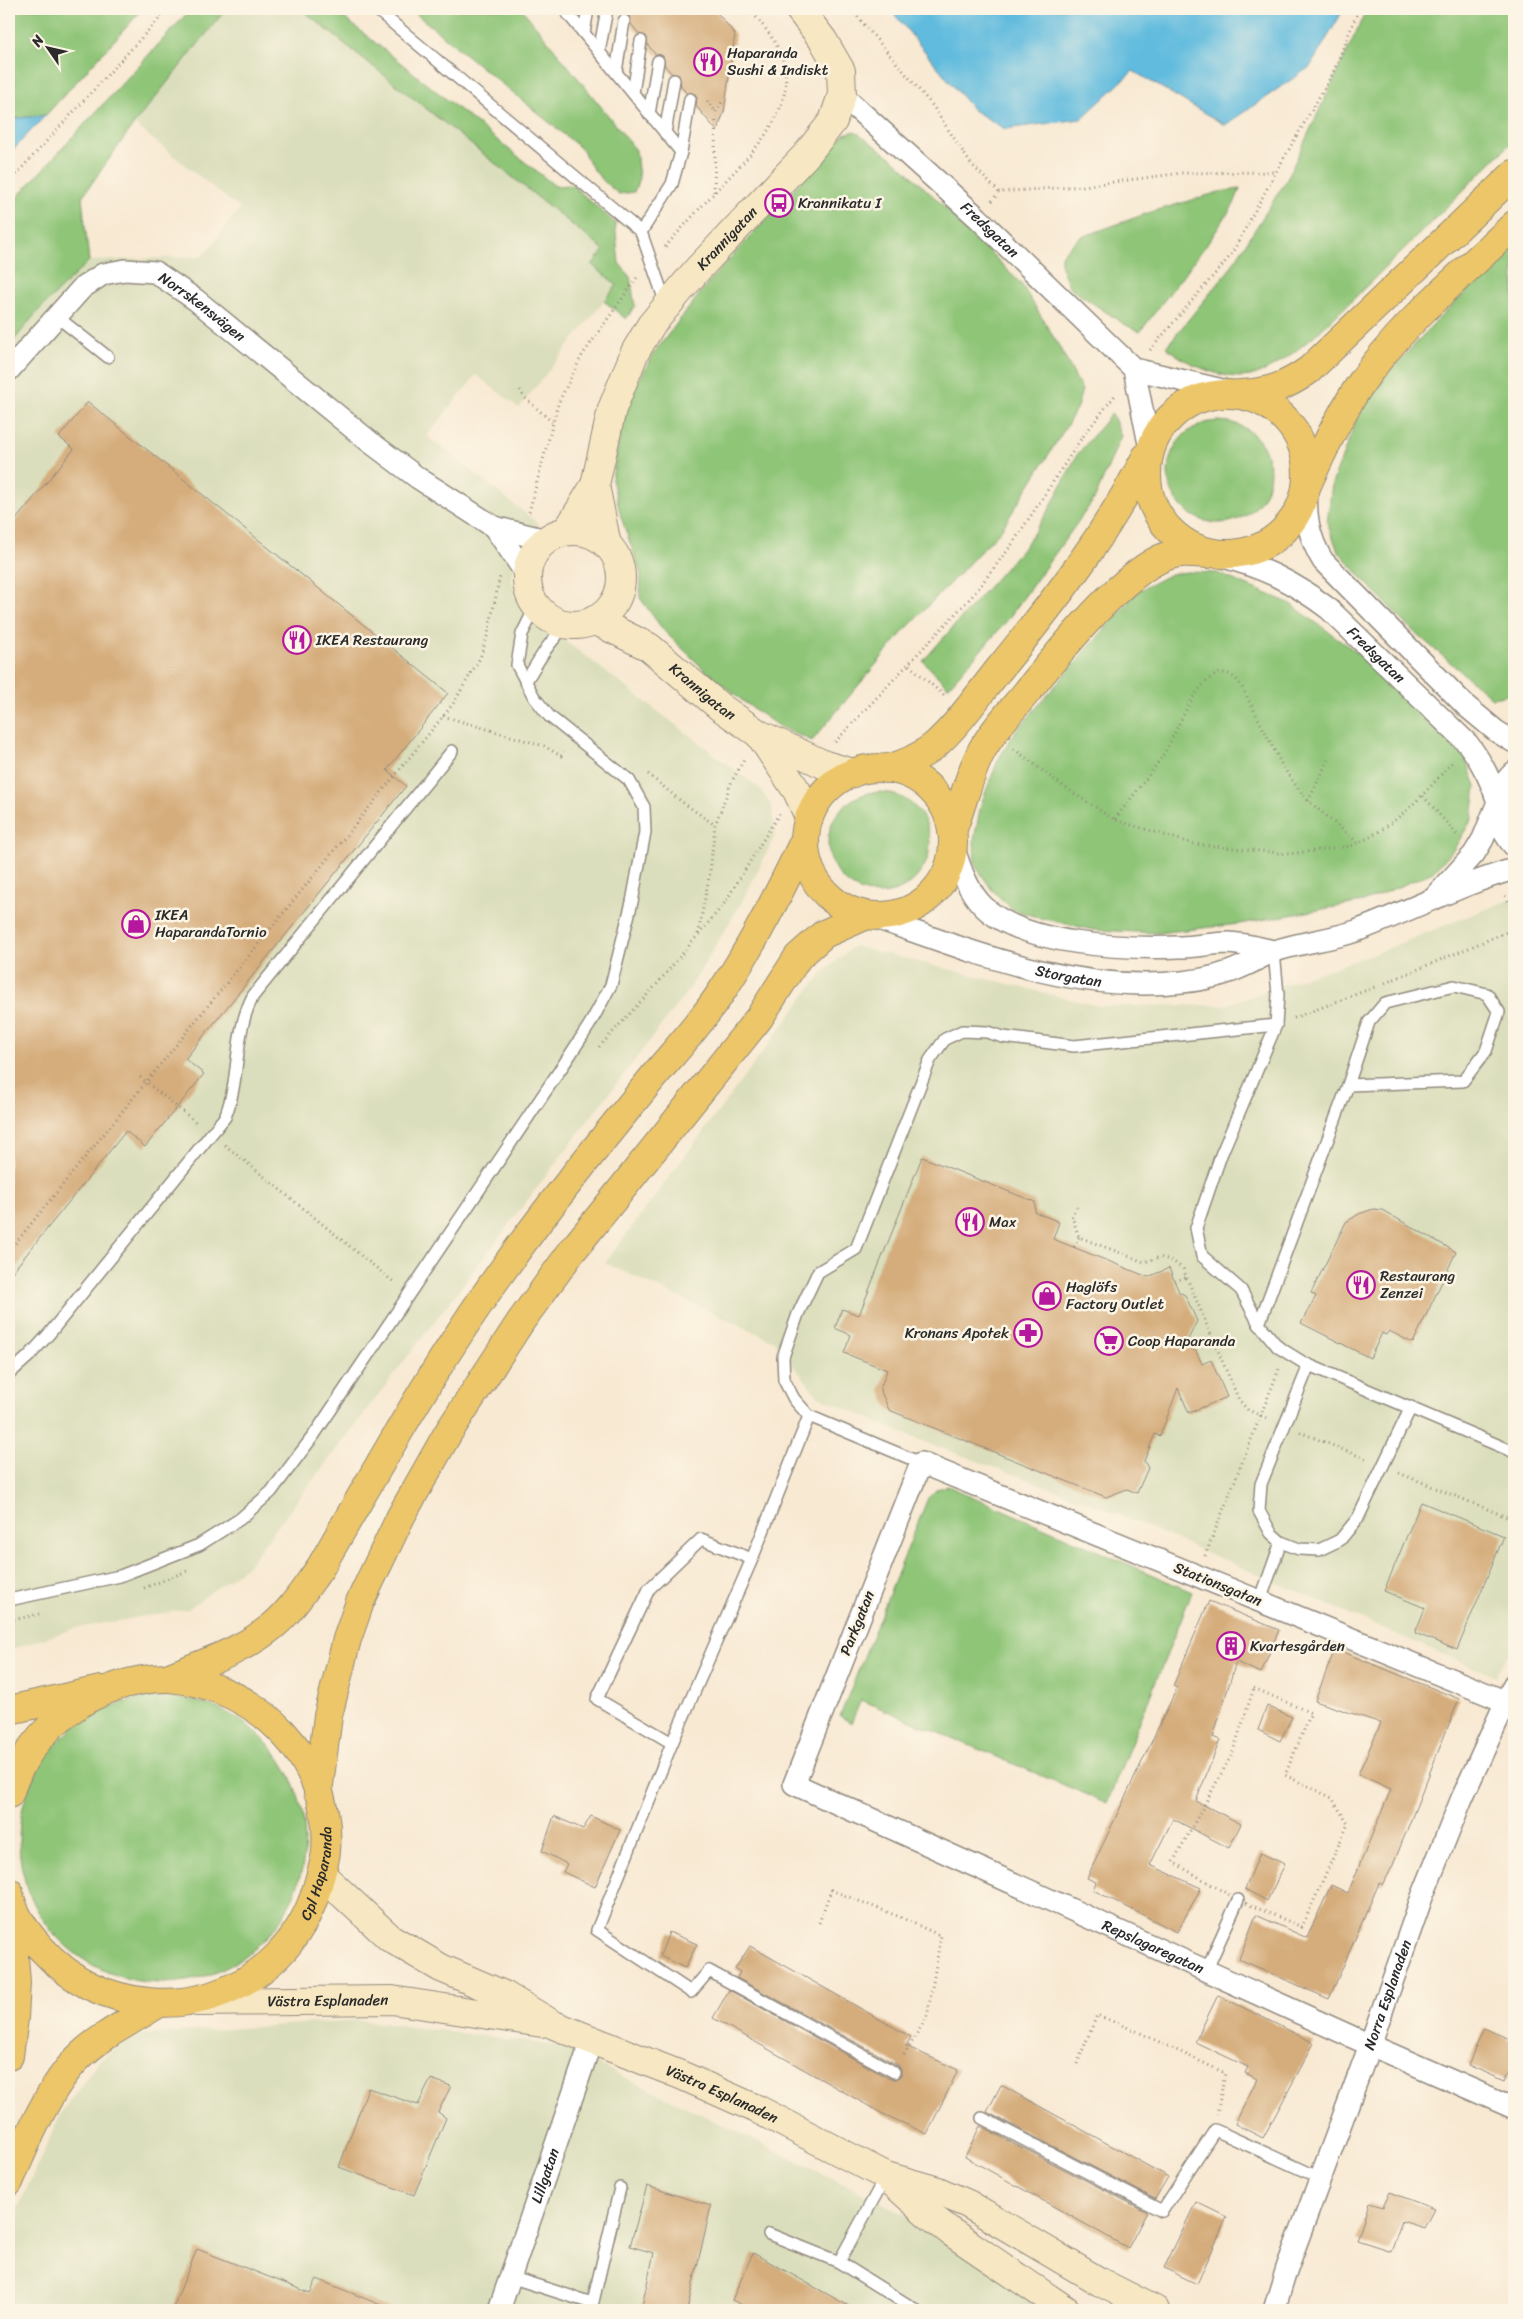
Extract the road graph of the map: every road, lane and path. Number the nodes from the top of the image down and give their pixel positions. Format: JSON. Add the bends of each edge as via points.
{"nodes":[{"id":1,"x":168,"y":9,"type":"edge"},
{"id":2,"x":376,"y":9,"type":"edge"},
{"id":3,"x":564,"y":9,"type":"edge"},
{"id":4,"x":588,"y":9,"type":"edge"},
{"id":5,"x":607,"y":9,"type":"edge"},
{"id":6,"x":749,"y":9,"type":"edge"},
{"id":7,"x":799,"y":9,"type":"edge"},
{"id":8,"x":851,"y":9,"type":"edge"},
{"id":9,"x":1359,"y":9,"type":"edge"},
{"id":10,"x":624,"y":21,"type":"dead end"},
{"id":11,"x":584,"y":33,"type":"junction"},
{"id":12,"x":641,"y":41,"type":"dead end"},
{"id":13,"x":600,"y":52,"type":"junction"},
{"id":14,"x":658,"y":60,"type":"dead end"},
{"id":15,"x":616,"y":72,"type":"junction"},
{"id":16,"x":674,"y":80,"type":"dead end"},
{"id":17,"x":633,"y":93,"type":"junction"},
{"id":18,"x":842,"y":96,"type":"junction"},
{"id":19,"x":690,"y":99,"type":"dead end"},
{"id":20,"x":723,"y":100,"type":"dead end"},
{"id":21,"x":649,"y":114,"type":"junction"},
{"id":22,"x":665,"y":132,"type":"junction"},
{"id":23,"x":681,"y":152,"type":"junction"},
{"id":24,"x":1276,"y":172,"type":"junction"},
{"id":25,"x":1514,"y":174,"type":"edge"},
{"id":26,"x":9,"y":182,"type":"edge"},
{"id":27,"x":714,"y":193,"type":"junction"},
{"id":28,"x":1514,"y":225,"type":"edge"},
{"id":29,"x":641,"y":232,"type":"junction"},
{"id":30,"x":651,"y":262,"type":"junction"},
{"id":31,"x":667,"y":305,"type":"junction"},
{"id":32,"x":56,"y":316,"type":"junction"},
{"id":33,"x":108,"y":357,"type":"dead end"},
{"id":34,"x":1134,"y":369,"type":"junction"},
{"id":35,"x":9,"y":370,"type":"edge"},
{"id":36,"x":520,"y":390,"type":"dead end"},
{"id":37,"x":1239,"y":394,"type":"junction"},
{"id":38,"x":558,"y":404,"type":"dead end"},
{"id":39,"x":552,"y":422,"type":"dead end"},
{"id":40,"x":1150,"y":449,"type":"junction"},
{"id":41,"x":595,"y":485,"type":"junction"},
{"id":42,"x":1307,"y":486,"type":"junction"},
{"id":43,"x":494,"y":527,"type":"junction"},
{"id":44,"x":557,"y":535,"type":"junction"},
{"id":45,"x":607,"y":545,"type":"junction"},
{"id":46,"x":1216,"y":555,"type":"junction"},
{"id":47,"x":527,"y":574,"type":"junction"},
{"id":48,"x":619,"y":591,"type":"junction"},
{"id":49,"x":536,"y":606,"type":"junction"},
{"id":50,"x":581,"y":622,"type":"junction"},
{"id":51,"x":649,"y":647,"type":"junction"},
{"id":52,"x":909,"y":665,"type":"junction"},
{"id":53,"x":526,"y":681,"type":"junction"},
{"id":54,"x":949,"y":699,"type":"dead end"},
{"id":55,"x":443,"y":716,"type":"dead end"},
{"id":56,"x":759,"y":734,"type":"junction"},
{"id":57,"x":1514,"y":742,"type":"edge"},
{"id":58,"x":1468,"y":744,"type":"junction"},
{"id":59,"x":833,"y":745,"type":"dead end"},
{"id":60,"x":1010,"y":746,"type":"dead end"},
{"id":61,"x":452,"y":751,"type":"dead end"},
{"id":62,"x":1328,"y":760,"type":"dead end"},
{"id":63,"x":886,"y":769,"type":"junction"},
{"id":64,"x":1514,"y":772,"type":"edge"},
{"id":65,"x":853,"y":773,"type":"junction"},
{"id":66,"x":1308,"y":801,"type":"junction"},
{"id":67,"x":1498,"y":802,"type":"junction"},
{"id":68,"x":1115,"y":820,"type":"junction"},
{"id":69,"x":807,"y":828,"type":"junction"},
{"id":70,"x":953,"y":839,"type":"junction"},
{"id":71,"x":1358,"y":843,"type":"junction"},
{"id":72,"x":1514,"y":846,"type":"edge"},
{"id":73,"x":1514,"y":870,"type":"edge"},
{"id":74,"x":1434,"y":898,"type":"junction"},
{"id":75,"x":867,"y":915,"type":"junction"},
{"id":76,"x":1514,"y":929,"type":"edge"},
{"id":77,"x":698,"y":934,"type":"dead end"},
{"id":78,"x":1274,"y":951,"type":"junction"},
{"id":79,"x":1276,"y":1025,"type":"junction"},
{"id":80,"x":140,"y":1077,"type":"dead end"},
{"id":81,"x":146,"y":1082,"type":"junction"},
{"id":82,"x":1348,"y":1085,"type":"junction"},
{"id":83,"x":212,"y":1134,"type":"junction"},
{"id":84,"x":1076,"y":1207,"type":"dead end"},
{"id":85,"x":1079,"y":1236,"type":"junction"},
{"id":86,"x":1074,"y":1247,"type":"dead end"},
{"id":87,"x":9,"y":1252,"type":"edge"},
{"id":88,"x":1187,"y":1277,"type":"junction"},
{"id":89,"x":1175,"y":1281,"type":"dead end"},
{"id":90,"x":409,"y":1294,"type":"junction"},
{"id":91,"x":1259,"y":1324,"type":"junction"},
{"id":92,"x":1286,"y":1352,"type":"junction"},
{"id":93,"x":1309,"y":1365,"type":"junction"},
{"id":94,"x":9,"y":1374,"type":"edge"},
{"id":95,"x":1410,"y":1407,"type":"junction"},
{"id":96,"x":809,"y":1416,"type":"junction"},
{"id":97,"x":1261,"y":1416,"type":"junction"},
{"id":98,"x":1284,"y":1425,"type":"junction"},
{"id":99,"x":1514,"y":1452,"type":"edge"},
{"id":100,"x":921,"y":1463,"type":"junction"},
{"id":101,"x":1384,"y":1466,"type":"junction"},
{"id":102,"x":1514,"y":1520,"type":"edge"},
{"id":103,"x":1281,"y":1542,"type":"junction"},
{"id":104,"x":752,"y":1559,"type":"junction"},
{"id":105,"x":1197,"y":1575,"type":"junction"},
{"id":106,"x":9,"y":1600,"type":"edge"},
{"id":107,"x":1260,"y":1601,"type":"junction"},
{"id":108,"x":167,"y":1678,"type":"junction"},
{"id":109,"x":124,"y":1685,"type":"junction"},
{"id":110,"x":1512,"y":1697,"type":"edge"},
{"id":111,"x":9,"y":1710,"type":"edge"},
{"id":112,"x":672,"y":1743,"type":"junction"},
{"id":113,"x":794,"y":1784,"type":"joint"},
{"id":114,"x":318,"y":1792,"type":"junction"},
{"id":115,"x":9,"y":1794,"type":"edge"},
{"id":116,"x":321,"y":1874,"type":"junction"},
{"id":117,"x":9,"y":1894,"type":"edge"},
{"id":118,"x":1238,"y":1900,"type":"junction"},
{"id":119,"x":819,"y":1923,"type":"dead end"},
{"id":120,"x":1206,"y":1971,"type":"junction"},
{"id":121,"x":190,"y":2002,"type":"junction"},
{"id":122,"x":159,"y":2003,"type":"junction"},
{"id":123,"x":554,"y":2025,"type":"junction"},
{"id":124,"x":592,"y":2039,"type":"junction"},
{"id":125,"x":1370,"y":2045,"type":"junction"},
{"id":126,"x":9,"y":2056,"type":"edge"},
{"id":127,"x":1077,"y":2064,"type":"dead end"},
{"id":128,"x":894,"y":2072,"type":"joint"},
{"id":129,"x":1514,"y":2108,"type":"edge"},
{"id":130,"x":982,"y":2118,"type":"dead end"},
{"id":131,"x":1215,"y":2130,"type":"junction"},
{"id":132,"x":886,"y":2176,"type":"junction"},
{"id":133,"x":1320,"y":2178,"type":"junction"},
{"id":134,"x":9,"y":2182,"type":"edge"},
{"id":135,"x":620,"y":2188,"type":"dead end"},
{"id":136,"x":769,"y":2234,"type":"dead end"},
{"id":137,"x":839,"y":2262,"type":"junction"},
{"id":138,"x":510,"y":2277,"type":"junction"},
{"id":139,"x":592,"y":2307,"type":"edge"},
{"id":140,"x":499,"y":2310,"type":"edge"},
{"id":141,"x":916,"y":2310,"type":"edge"},
{"id":142,"x":1066,"y":2310,"type":"edge"},
{"id":143,"x":1155,"y":2310,"type":"edge"},
{"id":144,"x":1274,"y":2310,"type":"edge"}],
"edges":[{"from":1,"to":26,"type":"path"},
{"from":2,"to":29,"type":"lane"},
{"from":3,"to":11,"type":"lane"},
{"from":4,"to":11,"type":"lane"},
{"from":5,"to":13,"type":"lane"},
{"from":6,"to":27,"type":"path","via":[[783,60],[784,92],[780,109],[769,129]]},
{"from":7,"to":18,"type":"street","name":"Krannigatan","via":[[841,71]]},
{"from":8,"to":24,"type":"path","via":[[932,105],[971,164],[999,192],[1082,186],[1182,173]]},
{"from":9,"to":24,"type":"path","via":[[1334,73]]},
{"from":10,"to":15,"type":"lane"},
{"from":11,"to":13,"type":"lane"},
{"from":12,"to":17,"type":"lane"},
{"from":13,"to":15,"type":"lane"},
{"from":14,"to":21,"type":"lane"},
{"from":15,"to":17,"type":"lane"},
{"from":16,"to":22,"type":"lane"},
{"from":17,"to":21,"type":"lane"},
{"from":18,"to":31,"type":"street","name":"Krannigatan","via":[[833,121],[807,154]]},
{"from":18,"to":34,"type":"street","name":"Fredsgatan","via":[[978,218]]},
{"from":19,"to":23,"type":"lane"},
{"from":20,"to":27,"type":"path","via":[[716,112]]},
{"from":21,"to":22,"type":"lane"},
{"from":22,"to":23,"type":"lane"},
{"from":23,"to":29,"type":"lane","via":[[672,184]]},
{"from":24,"to":34,"type":"path","via":[[1231,255]]},
{"from":25,"to":37,"type":"main road","via":[[1309,370],[1277,389],[1259,394]]},
{"from":27,"to":30,"type":"path"},
{"from":28,"to":42,"type":"main road","via":[[1394,341],[1371,368],[1328,439]]},
{"from":29,"to":30,"type":"lane"},
{"from":30,"to":31,"type":"lane"},
{"from":30,"to":38,"type":"path","via":[[581,357]]},
{"from":31,"to":41,"type":"street","name":"Krannigatan","via":[[634,352],[623,379],[612,409]]},
{"from":32,"to":33,"type":"lane"},
{"from":32,"to":35,"type":"street","name":"Norrskensvägen"},
{"from":32,"to":43,"type":"street","name":"Norrskensvägen","via":[[82,288],[103,274],[125,270],[155,272],[196,300],[370,442],[418,478]]},
{"from":34,"to":37,"type":"street"},
{"from":34,"to":40,"type":"street"},
{"from":34,"to":52,"type":"path","via":[[1081,439],[1013,543],[974,594]]},
{"from":36,"to":39,"type":"path"},
{"from":37,"to":40,"type":"main road","via":[[1208,397],[1181,409],[1164,426]]},
{"from":37,"to":42,"type":"main road","via":[[1270,407],[1290,425],[1305,455]]},
{"from":40,"to":46,"type":"main road","via":[[1147,479],[1159,516],[1184,541]]},
{"from":40,"to":63,"type":"main road","via":[[1128,493],[1084,560],[961,717],[925,752]]},
{"from":41,"to":44,"type":"street","name":"Krannigatan"},
{"from":41,"to":45,"type":"street","name":"Krannigatan"},
{"from":42,"to":46,"type":"main road","via":[[1294,515],[1276,537],[1250,550]]},
{"from":42,"to":57,"type":"street","name":"Fredsgatan","via":[[1305,509],[1308,531],[1326,566],[1466,706]]},
{"from":43,"to":44,"type":"street"},
{"from":43,"to":47,"type":"street"},
{"from":44,"to":45,"type":"street","via":[[589,533]]},
{"from":44,"to":47,"type":"street","via":[[530,560]]},
{"from":45,"to":48,"type":"street","via":[[619,566]]},
{"from":46,"to":58,"type":"street","name":"Fredsgatan","via":[[1247,562],[1304,590],[1329,609]]},
{"from":46,"to":70,"type":"main road","via":[[1182,552],[1158,560],[1120,589],[1069,641],[983,748],[967,783]]},
{"from":47,"to":49,"type":"street"},
{"from":48,"to":50,"type":"street","via":[[605,613]]},
{"from":48,"to":51,"type":"street","name":"Krannigatan"},
{"from":49,"to":50,"type":"street","via":[[545,615]]},
{"from":49,"to":53,"type":"lane","via":[[522,634],[518,652],[517,665]]},
{"from":50,"to":51,"type":"street","name":"Krannigatan"},
{"from":50,"to":53,"type":"lane","via":[[554,636]]},
{"from":51,"to":56,"type":"street","name":"Krannigatan","via":[[720,707]]},
{"from":52,"to":54,"type":"path"},
{"from":52,"to":59,"type":"path"},
{"from":53,"to":90,"type":"lane","via":[[548,716],[629,780],[644,807],[642,850],[611,985],[590,1024]]},
{"from":55,"to":81,"type":"path"},
{"from":56,"to":65,"type":"street","name":"Krannigatan","via":[[825,765]]},
{"from":56,"to":69,"type":"street","name":"Krannigatan","via":[[788,777]]},
{"from":56,"to":77,"type":"path","via":[[732,781],[715,825]]},
{"from":58,"to":67,"type":"street","name":"Fredsgatan","via":[[1487,771]]},
{"from":58,"to":71,"type":"path","via":[[1423,796],[1390,825]]},
{"from":60,"to":68,"type":"path"},
{"from":61,"to":83,"type":"lane","via":[[252,996],[241,1029],[232,1100]]},
{"from":62,"to":66,"type":"path"},
{"from":63,"to":65,"type":"main road"},
{"from":63,"to":70,"type":"main road","via":[[908,774],[930,789],[943,806]]},
{"from":64,"to":67,"type":"street","name":"Storgatan","via":[[1504,784]]},
{"from":65,"to":69,"type":"main road","via":[[827,789],[815,804]]},
{"from":66,"to":68,"type":"path","via":[[1283,767],[1241,685],[1224,672],[1205,683],[1191,702],[1162,758]]},
{"from":66,"to":71,"type":"path"},
{"from":67,"to":72,"type":"street","name":"Storgatan","via":[[1502,831]]},
{"from":67,"to":74,"type":"street","name":"Storgatan","via":[[1474,854]]},
{"from":68,"to":71,"type":"path","via":[[1194,844],[1289,854]]},
{"from":69,"to":75,"type":"main road","via":[[807,860],[820,888],[843,908]]},
{"from":69,"to":108,"type":"main road","via":[[782,888],[753,943],[718,997],[501,1272],[447,1351],[320,1568],[300,1596],[275,1624],[251,1642]]},
{"from":70,"to":75,"type":"main road","via":[[952,857],[944,877],[928,898],[899,914]]},
{"from":70,"to":78,"type":"street","name":"Storgatan","via":[[969,887],[983,907],[1012,925],[1034,933],[1108,946],[1159,948],[1230,943]]},
{"from":73,"to":74,"type":"street","name":"Storgatan"},
{"from":74,"to":78,"type":"street","name":"Storgatan","via":[[1354,931]]},
{"from":75,"to":78,"type":"street","name":"Storgatan","via":[[1017,966],[1108,982],[1158,984],[1207,978],[1246,965]]},
{"from":75,"to":114,"type":"main road","via":[[824,934],[798,957],[759,1018],[572,1251],[521,1321],[448,1432],[401,1516],[360,1602],[347,1639],[328,1716]]},
{"from":76,"to":79,"type":"path"},
{"from":78,"to":79,"type":"lane","via":[[1278,995]]},
{"from":79,"to":91,"type":"lane","via":[[1221,1155],[1196,1228],[1202,1256],[1241,1290]]},
{"from":79,"to":96,"type":"lane","via":[[1074,1046],[987,1032],[962,1031],[944,1039],[930,1060],[856,1249],[818,1272],[798,1314],[783,1357],[784,1380],[794,1399]]},
{"from":80,"to":81,"type":"path"},
{"from":81,"to":83,"type":"path"},
{"from":81,"to":87,"type":"path"},
{"from":82,"to":82,"type":"lane","via":[[1463,1081],[1486,1051],[1499,1012],[1487,994],[1454,986],[1385,1002],[1368,1022]]},
{"from":82,"to":91,"type":"lane"},
{"from":83,"to":90,"type":"path"},
{"from":83,"to":94,"type":"lane","via":[[49,1334]]},
{"from":84,"to":85,"type":"path","via":[[1072,1217]]},
{"from":85,"to":86,"type":"path"},
{"from":85,"to":88,"type":"path","via":[[1144,1262],[1160,1257],[1173,1260],[1184,1269]]},
{"from":88,"to":89,"type":"path"},
{"from":88,"to":97,"type":"path","via":[[1238,1400]]},
{"from":90,"to":106,"type":"lane","via":[[314,1435],[271,1492],[240,1519],[199,1545],[120,1576]]},
{"from":91,"to":92,"type":"lane"},
{"from":92,"to":93,"type":"lane"},
{"from":92,"to":97,"type":"path"},
{"from":93,"to":95,"type":"lane"},
{"from":93,"to":98,"type":"lane"},
{"from":95,"to":99,"type":"lane"},
{"from":95,"to":101,"type":"lane"},
{"from":96,"to":100,"type":"lane"},
{"from":96,"to":104,"type":"lane"},
{"from":97,"to":98,"type":"path"},
{"from":97,"to":105,"type":"path"},
{"from":98,"to":101,"type":"path"},
{"from":98,"to":103,"type":"lane","via":[[1261,1484],[1260,1511],[1271,1533]]},
{"from":100,"to":105,"type":"street","name":"Stationsgatan"},
{"from":100,"to":113,"type":"street","name":"Parkgatan"},
{"from":101,"to":102,"type":"path"},
{"from":101,"to":103,"type":"lane","via":[[1358,1518],[1340,1540],[1319,1550],[1300,1549]]},
{"from":103,"to":107,"type":"lane"},
{"from":104,"to":112,"type":"lane"},
{"from":104,"to":112,"type":"lane","via":[[701,1539],[649,1589],[597,1699]]},
{"from":105,"to":107,"type":"street","name":"Stationsgatan"},
{"from":107,"to":110,"type":"street","name":"Stationsgatan"},
{"from":108,"to":109,"type":"main road"},
{"from":108,"to":114,"type":"main road","name":"Cpl Haparanda","via":[[210,1685],[261,1711],[296,1747]]},
{"from":109,"to":111,"type":"main road"},
{"from":109,"to":115,"type":"main road","via":[[74,1706],[42,1735],[24,1758]]},
{"from":110,"to":125,"type":"street","name":"Norra Esplanaden","via":[[1462,1798],[1422,1897]]},
{"from":112,"to":128,"type":"lane","via":[[597,1930],[691,1992],[709,1971]]},
{"from":113,"to":120,"type":"street","name":"Repslagaregatan"},
{"from":114,"to":116,"type":"main road","name":"Cpl Haparanda","via":[[326,1841]]},
{"from":116,"to":121,"type":"main road","name":"Cpl Haparanda","via":[[313,1902],[299,1931],[283,1952],[243,1982],[221,1993]]},
{"from":116,"to":123,"type":"street","name":"Västra Esplanaden","via":[[404,1948],[504,1995]]},
{"from":117,"to":122,"type":"main road","via":[[26,1930],[54,1962],[76,1979],[128,1999]]},
{"from":117,"to":126,"type":"main road","via":[[16,1982]]},
{"from":118,"to":118,"type":"path","via":[[1174,1862],[1232,1754],[1254,1688],[1311,1713],[1285,1775],[1332,1798],[1348,1824],[1302,1927]]},
{"from":118,"to":120,"type":"lane"},
{"from":119,"to":128,"type":"path","via":[[831,1890],[940,1936],[927,2017]]},
{"from":120,"to":125,"type":"street","name":"Repslagaregatan"},
{"from":121,"to":122,"type":"main road","name":"Cpl Haparanda"},
{"from":121,"to":123,"type":"street","name":"Västra Esplanaden","via":[[392,2000]]},
{"from":122,"to":134,"type":"main road","via":[[79,2056],[64,2074],[37,2122]]},
{"from":123,"to":124,"type":"street","name":"Västra Esplanaden"},
{"from":124,"to":132,"type":"street","name":"Västra Esplanaden","via":[[759,2110]]},
{"from":124,"to":138,"type":"street","name":"Lillgatan"},
{"from":125,"to":129,"type":"street","name":"Repslagaregatan"},
{"from":125,"to":133,"type":"street","name":"Norra Esplanaden"},
{"from":127,"to":131,"type":"path","via":[[1097,2015],[1225,2073]]},
{"from":130,"to":131,"type":"lane","via":[[1162,2211]]},
{"from":131,"to":133,"type":"lane"},
{"from":132,"to":137,"type":"lane"},
{"from":132,"to":142,"type":"street","name":"Västra Esplanaden","via":[[929,2215]]},
{"from":132,"to":143,"type":"street","name":"Västra Esplanaden","via":[[938,2191],[968,2204],[1100,2282]]},
{"from":133,"to":144,"type":"street","name":"Norra Esplanaden"},
{"from":135,"to":139,"type":"lane"},
{"from":136,"to":137,"type":"lane"},
{"from":137,"to":141,"type":"lane"},
{"from":138,"to":139,"type":"lane"},
{"from":138,"to":140,"type":"street","name":"Lillgatan"}]}
